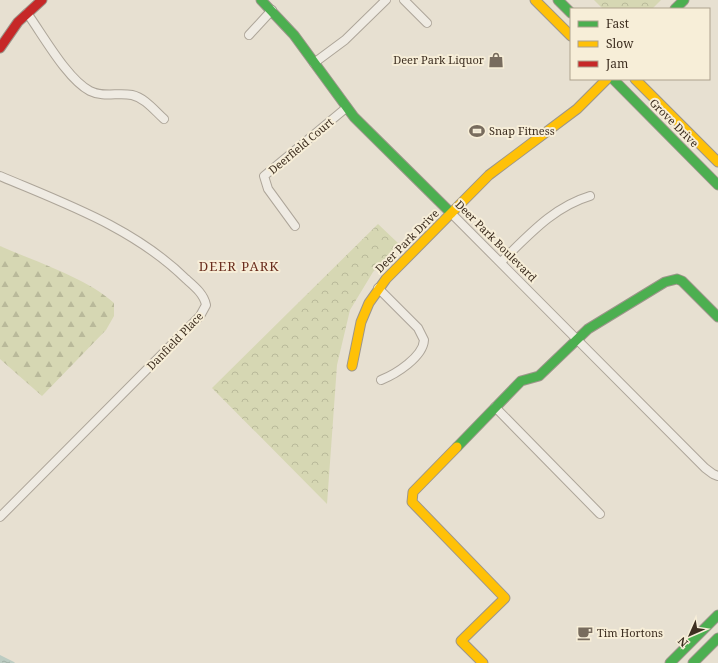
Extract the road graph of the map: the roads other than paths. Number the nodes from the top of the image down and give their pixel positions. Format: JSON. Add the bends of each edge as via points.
{"nodes":[{"id":1,"x":42,"y":0,"type":"edge"},
{"id":2,"x":261,"y":0,"type":"edge"},
{"id":3,"x":386,"y":0,"type":"edge"},
{"id":4,"x":404,"y":0,"type":"edge"},
{"id":5,"x":535,"y":0,"type":"edge"},
{"id":6,"x":558,"y":0,"type":"edge"},
{"id":7,"x":684,"y":0,"type":"edge"},
{"id":8,"x":676,"y":8,"type":"edge"},
{"id":9,"x":272,"y":10,"type":"junction"},
{"id":10,"x":570,"y":12,"type":"edge"},
{"id":11,"x":27,"y":13,"type":"junction"},
{"id":12,"x":427,"y":23,"type":"dead end"},
{"id":13,"x":248,"y":35,"type":"dead end"},
{"id":14,"x":570,"y":35,"type":"edge"},
{"id":15,"x":0,"y":48,"type":"edge"},
{"id":16,"x":314,"y":63,"type":"junction"},
{"id":17,"x":606,"y":80,"type":"edge"},
{"id":18,"x":614,"y":80,"type":"edge"},
{"id":19,"x":636,"y":80,"type":"edge"},
{"id":20,"x":346,"y":108,"type":"junction"},
{"id":21,"x":164,"y":119,"type":"dead end"},
{"id":22,"x":718,"y":162,"type":"edge"},
{"id":23,"x":0,"y":176,"type":"edge"},
{"id":24,"x":718,"y":185,"type":"edge"},
{"id":25,"x":590,"y":196,"type":"dead end"},
{"id":26,"x":451,"y":213,"type":"junction"},
{"id":27,"x":295,"y":226,"type":"dead end"},
{"id":28,"x":501,"y":262,"type":"junction"},
{"id":29,"x":378,"y":288,"type":"junction"},
{"id":30,"x":718,"y":317,"type":"edge"},
{"id":31,"x":576,"y":338,"type":"junction"},
{"id":32,"x":352,"y":366,"type":"dead end"},
{"id":33,"x":381,"y":380,"type":"dead end"},
{"id":34,"x":495,"y":407,"type":"junction"},
{"id":35,"x":718,"y":476,"type":"edge"},
{"id":36,"x":600,"y":514,"type":"dead end"},
{"id":37,"x":0,"y":517,"type":"edge"},
{"id":38,"x":718,"y":615,"type":"edge"},
{"id":39,"x":718,"y":638,"type":"edge"},
{"id":40,"x":483,"y":663,"type":"edge"},
{"id":41,"x":670,"y":663,"type":"edge"},
{"id":42,"x":693,"y":663,"type":"edge"}],
"edges":[{"from":1,"to":11,"type":"street"},
{"from":2,"to":9,"type":"street","name":"Deer Park Boulevard"},
{"from":3,"to":16,"type":"street","via":[[345,40]]},
{"from":4,"to":12,"type":"street"},
{"from":5,"to":14,"type":"street"},
{"from":6,"to":10,"type":"street"},
{"from":7,"to":8,"type":"street"},
{"from":9,"to":13,"type":"street"},
{"from":9,"to":16,"type":"street","name":"Deer Park Boulevard"},
{"from":11,"to":15,"type":"street"},
{"from":11,"to":21,"type":"street","via":[[70,73],[84,87],[99,94],[138,97]]},
{"from":16,"to":20,"type":"street","name":"Deer Park Boulevard"},
{"from":17,"to":26,"type":"street","name":"Deer Park Drive","via":[[577,109],[489,175]]},
{"from":18,"to":24,"type":"street","name":"Grove Drive"},
{"from":19,"to":22,"type":"street","name":"Grove Drive"},
{"from":20,"to":26,"type":"street","name":"Deer Park Boulevard"},
{"from":20,"to":27,"type":"street","name":"Deerfield Court","via":[[264,176],[268,189]]},
{"from":23,"to":37,"type":"street","name":"Danfield Place","via":[[109,223],[134,238],[182,274],[199,292],[206,305],[200,316]]},
{"from":25,"to":28,"type":"street","via":[[570,203],[554,213]]},
{"from":26,"to":28,"type":"street","name":"Deer Park Boulevard"},
{"from":26,"to":29,"type":"street","name":"Deer Park Drive"},
{"from":28,"to":31,"type":"street","name":"Deer Park Boulevard"},
{"from":29,"to":32,"type":"street","name":"Deer Park Drive","via":[[362,322]]},
{"from":29,"to":33,"type":"street","via":[[418,328],[424,340],[420,352],[401,370]]},
{"from":30,"to":31,"type":"street","via":[[687,285],[677,279],[658,286]]},
{"from":31,"to":34,"type":"street","via":[[539,376],[521,381]]},
{"from":31,"to":35,"type":"street","name":"Deer Park Boulevard","via":[[705,468]]},
{"from":34,"to":36,"type":"street"},
{"from":34,"to":40,"type":"street","via":[[417,487],[412,497],[416,507],[505,598],[461,641]]},
{"from":38,"to":41,"type":"street"},
{"from":39,"to":42,"type":"street"}]}
